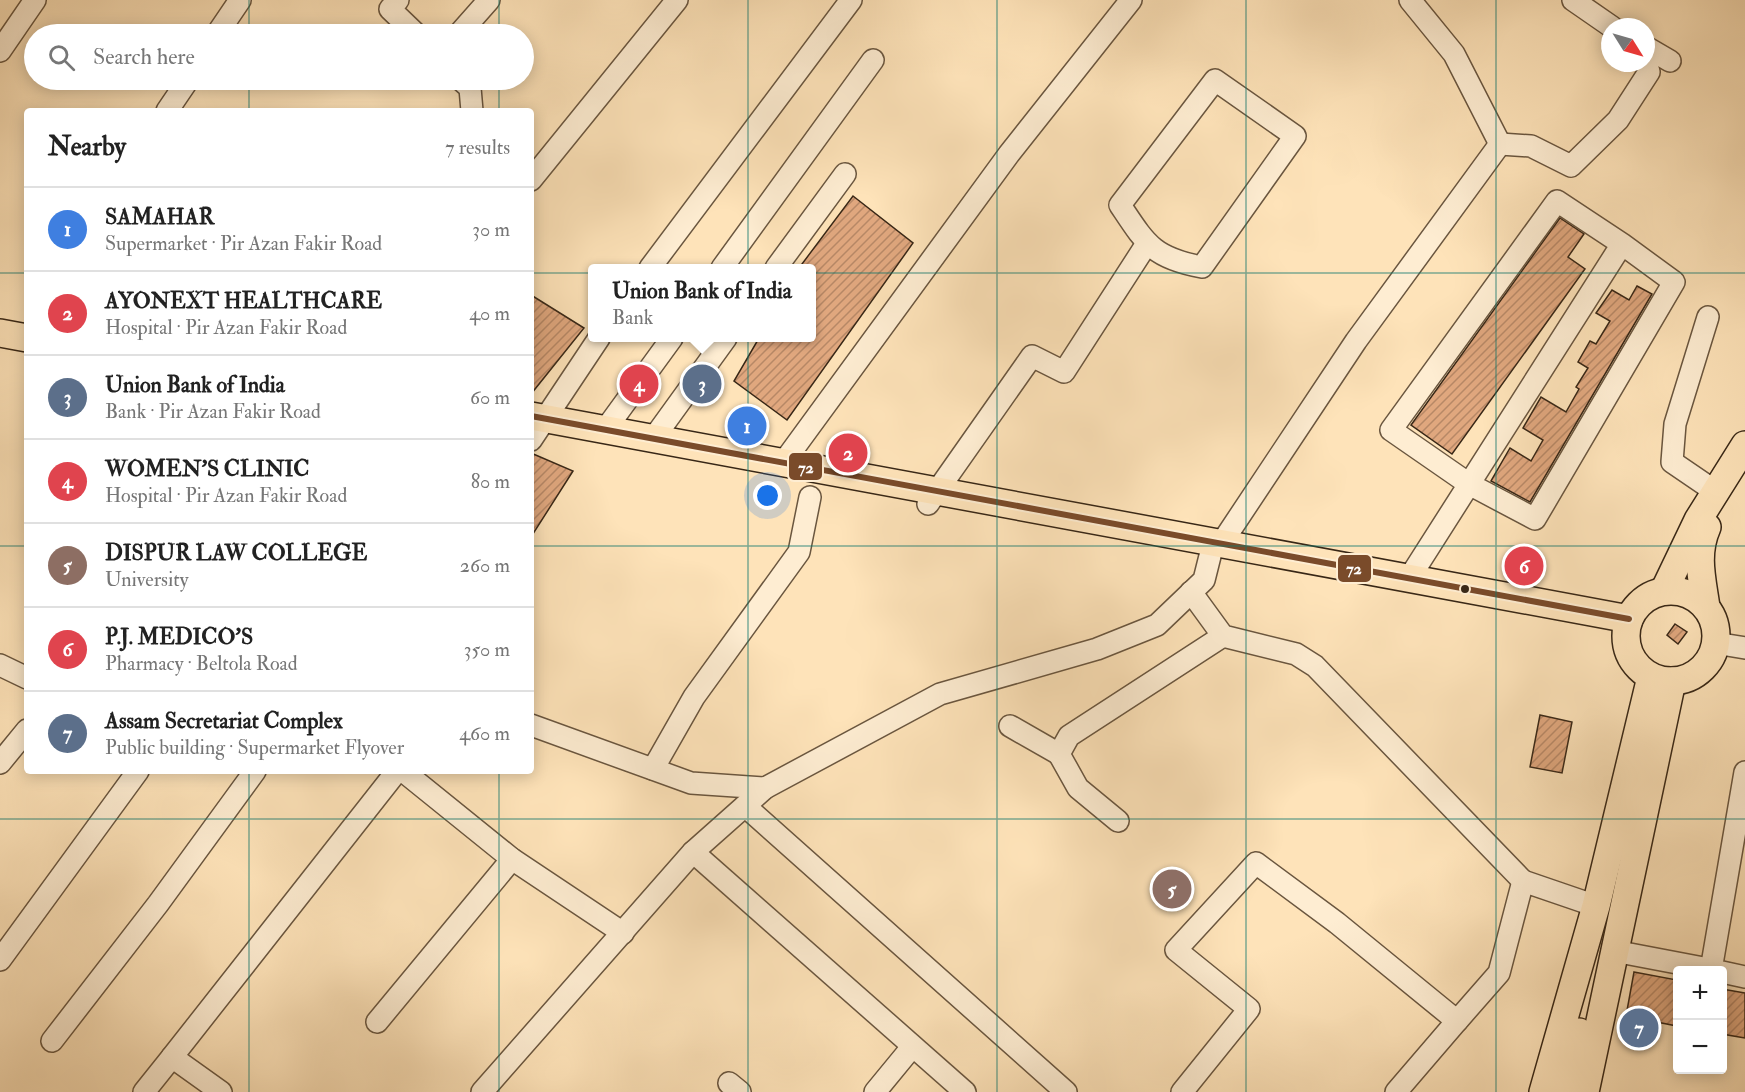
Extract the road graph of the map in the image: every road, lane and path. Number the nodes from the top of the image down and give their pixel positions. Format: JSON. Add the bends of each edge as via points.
{"nodes":[{"id":1,"x":35,"y":0,"type":"edge"},
{"id":2,"x":240,"y":0,"type":"edge"},
{"id":3,"x":398,"y":0,"type":"edge"},
{"id":4,"x":489,"y":0,"type":"edge"},
{"id":5,"x":677,"y":0,"type":"edge"},
{"id":6,"x":851,"y":0,"type":"edge"},
{"id":7,"x":1131,"y":0,"type":"edge"},
{"id":8,"x":1410,"y":0,"type":"edge"},
{"id":9,"x":1573,"y":0,"type":"edge"},
{"id":10,"x":1601,"y":19,"type":"edge"},
{"id":11,"x":224,"y":24,"type":"edge"},
{"id":12,"x":406,"y":24,"type":"edge"},
{"id":13,"x":468,"y":24,"type":"edge"},
{"id":14,"x":0,"y":51,"type":"edge"},
{"id":15,"x":1655,"y":52,"type":"edge"},
{"id":16,"x":873,"y":60,"type":"dead end"},
{"id":17,"x":1670,"y":61,"type":"dead end"},
{"id":18,"x":1649,"y":72,"type":"edge"},
{"id":19,"x":181,"y":90,"type":"edge"},
{"id":20,"x":470,"y":90,"type":"edge"},
{"id":21,"x":169,"y":108,"type":"edge"},
{"id":22,"x":472,"y":108,"type":"edge"},
{"id":23,"x":1500,"y":144,"type":"junction"},
{"id":24,"x":844,"y":174,"type":"dead end"},
{"id":25,"x":534,"y":176,"type":"edge"},
{"id":26,"x":1622,"y":244,"type":"junction"},
{"id":27,"x":1146,"y":245,"type":"junction"},
{"id":28,"x":653,"y":264,"type":"edge"},
{"id":29,"x":725,"y":264,"type":"edge"},
{"id":30,"x":779,"y":264,"type":"edge"},
{"id":31,"x":1708,"y":317,"type":"dead end"},
{"id":32,"x":0,"y":318,"type":"edge"},
{"id":33,"x":24,"y":322,"type":"edge"},
{"id":34,"x":0,"y":333,"type":"edge"},
{"id":35,"x":24,"y":337,"type":"edge"},
{"id":36,"x":596,"y":342,"type":"edge"},
{"id":37,"x":669,"y":342,"type":"edge"},
{"id":38,"x":723,"y":342,"type":"edge"},
{"id":39,"x":535,"y":428,"type":"edge"},
{"id":40,"x":604,"y":430,"type":"junction"},
{"id":41,"x":653,"y":439,"type":"junction"},
{"id":42,"x":1745,"y":445,"type":"edge"},
{"id":43,"x":783,"y":463,"type":"junction"},
{"id":44,"x":1745,"y":465,"type":"edge"},
{"id":45,"x":1469,"y":484,"type":"junction"},
{"id":46,"x":1716,"y":492,"type":"junction"},
{"id":47,"x":810,"y":497,"type":"dead end"},
{"id":48,"x":932,"y":498,"type":"junction"},
{"id":49,"x":1216,"y":550,"type":"junction"},
{"id":50,"x":1409,"y":579,"type":"junction"},
{"id":51,"x":1664,"y":591,"type":"junction"},
{"id":52,"x":1191,"y":592,"type":"junction"},
{"id":53,"x":1706,"y":607,"type":"junction"},
{"id":54,"x":1627,"y":626,"type":"junction"},
{"id":55,"x":1224,"y":636,"type":"junction"},
{"id":56,"x":1715,"y":643,"type":"junction"},
{"id":57,"x":1745,"y":648,"type":"edge"},
{"id":58,"x":0,"y":665,"type":"edge"},
{"id":59,"x":24,"y":677,"type":"edge"},
{"id":60,"x":1662,"y":679,"type":"junction"},
{"id":61,"x":534,"y":726,"type":"edge"},
{"id":62,"x":1010,"y":726,"type":"dead end"},
{"id":63,"x":24,"y":734,"type":"edge"},
{"id":64,"x":1059,"y":754,"type":"junction"},
{"id":65,"x":0,"y":763,"type":"edge"},
{"id":66,"x":653,"y":769,"type":"junction"},
{"id":67,"x":1745,"y":772,"type":"edge"},
{"id":68,"x":136,"y":774,"type":"edge"},
{"id":69,"x":253,"y":774,"type":"edge"},
{"id":70,"x":395,"y":774,"type":"edge"},
{"id":71,"x":407,"y":774,"type":"edge"},
{"id":72,"x":765,"y":788,"type":"junction"},
{"id":73,"x":745,"y":806,"type":"junction"},
{"id":74,"x":1118,"y":821,"type":"dead end"},
{"id":75,"x":693,"y":852,"type":"junction"},
{"id":76,"x":512,"y":859,"type":"junction"},
{"id":77,"x":1523,"y":881,"type":"junction"},
{"id":78,"x":1596,"y":906,"type":"junction"},
{"id":79,"x":623,"y":933,"type":"junction"},
{"id":80,"x":1614,"y":951,"type":"junction"},
{"id":81,"x":1583,"y":955,"type":"junction"},
{"id":82,"x":0,"y":960,"type":"edge"},
{"id":83,"x":1692,"y":966,"type":"edge"},
{"id":84,"x":1714,"y":966,"type":"edge"},
{"id":85,"x":1727,"y":973,"type":"edge"},
{"id":86,"x":1745,"y":977,"type":"edge"},
{"id":87,"x":1457,"y":1021,"type":"junction"},
{"id":88,"x":377,"y":1022,"type":"dead end"},
{"id":89,"x":52,"y":1041,"type":"dead end"},
{"id":90,"x":912,"y":1047,"type":"junction"},
{"id":91,"x":172,"y":1057,"type":"junction"},
{"id":92,"x":489,"y":1090,"type":"edge"},
{"id":93,"x":144,"y":1092,"type":"edge"},
{"id":94,"x":221,"y":1092,"type":"edge"},
{"id":95,"x":874,"y":1092,"type":"edge"},
{"id":96,"x":965,"y":1092,"type":"edge"},
{"id":97,"x":1066,"y":1092,"type":"edge"},
{"id":98,"x":1182,"y":1092,"type":"edge"},
{"id":99,"x":1396,"y":1092,"type":"edge"},
{"id":100,"x":1543,"y":1092,"type":"edge"},
{"id":101,"x":1565,"y":1092,"type":"edge"},
{"id":102,"x":1585,"y":1092,"type":"edge"}],
"edges":[{"from":1,"to":14,"type":"street"},
{"from":2,"to":11,"type":"street"},
{"from":3,"to":12,"type":"street","via":[[390,9]]},
{"from":4,"to":13,"type":"street"},
{"from":5,"to":25,"type":"street"},
{"from":6,"to":28,"type":"street"},
{"from":7,"to":43,"type":"street","via":[[1009,154]]},
{"from":8,"to":23,"type":"street","via":[[1454,54]]},
{"from":9,"to":10,"type":"street"},
{"from":15,"to":17,"type":"street"},
{"from":16,"to":29,"type":"street"},
{"from":18,"to":23,"type":"street","via":[[1618,120],[1571,166],[1531,146]]},
{"from":19,"to":21,"type":"street"},
{"from":20,"to":22,"type":"street"},
{"from":23,"to":49,"type":"street","via":[[1356,341]]},
{"from":24,"to":30,"type":"street"},
{"from":26,"to":45,"type":"street"},
{"from":26,"to":45,"type":"street","via":[[1674,282],[1535,519]]},
{"from":26,"to":45,"type":"street","via":[[1557,201],[1391,430]]},
{"from":27,"to":27,"type":"street","via":[[1120,205],[1215,80],[1295,136],[1202,267],[1174,262]]},
{"from":27,"to":48,"type":"street","via":[[1064,372],[1032,356]]},
{"from":31,"to":46,"type":"street","via":[[1675,423],[1672,462]]},
{"from":32,"to":33,"type":"main road"},
{"from":34,"to":35,"type":"main road"},
{"from":36,"to":39,"type":"street"},
{"from":37,"to":40,"type":"street"},
{"from":38,"to":41,"type":"street"},
{"from":39,"to":40,"type":"main road"},
{"from":39,"to":48,"type":"main road"},
{"from":40,"to":41,"type":"main road"},
{"from":41,"to":43,"type":"main road"},
{"from":42,"to":46,"type":"main road"},
{"from":43,"to":48,"type":"main road"},
{"from":44,"to":53,"type":"main road","via":[[1720,498],[1700,542]]},
{"from":45,"to":50,"type":"street"},
{"from":46,"to":51,"type":"main road"},
{"from":47,"to":66,"type":"street","via":[[799,552],[694,697]]},
{"from":48,"to":49,"type":"main road"},
{"from":49,"to":50,"type":"main road"},
{"from":49,"to":52,"type":"street","via":[[1204,580]]},
{"from":49,"to":54,"type":"main road"},
{"from":50,"to":54,"type":"main road"},
{"from":51,"to":53,"type":"main road","via":[[1687,594]]},
{"from":51,"to":54,"type":"main road","via":[[1637,606]]},
{"from":52,"to":55,"type":"street"},
{"from":52,"to":72,"type":"street","via":[[1157,625],[1096,650],[940,694]]},
{"from":53,"to":56,"type":"main road","via":[[1712,618]]},
{"from":54,"to":60,"type":"main road","via":[[1626,646],[1632,659]]},
{"from":55,"to":64,"type":"street","via":[[1069,736]]},
{"from":55,"to":77,"type":"street","via":[[1296,654],[1315,666]]},
{"from":56,"to":57,"type":"street"},
{"from":56,"to":60,"type":"main road","via":[[1700,670],[1687,678]]},
{"from":58,"to":59,"type":"street"},
{"from":60,"to":78,"type":"main road"},
{"from":60,"to":80,"type":"main road"},
{"from":61,"to":66,"type":"street"},
{"from":62,"to":64,"type":"street"},
{"from":63,"to":65,"type":"street"},
{"from":64,"to":74,"type":"street","via":[[1078,788]]},
{"from":66,"to":72,"type":"street","via":[[691,783]]},
{"from":67,"to":84,"type":"street"},
{"from":68,"to":82,"type":"street"},
{"from":69,"to":89,"type":"street"},
{"from":70,"to":91,"type":"street"},
{"from":71,"to":76,"type":"street"},
{"from":72,"to":73,"type":"street"},
{"from":73,"to":75,"type":"street"},
{"from":73,"to":97,"type":"street"},
{"from":75,"to":79,"type":"street"},
{"from":75,"to":90,"type":"street"},
{"from":76,"to":79,"type":"street"},
{"from":76,"to":88,"type":"street"},
{"from":77,"to":78,"type":"street"},
{"from":77,"to":87,"type":"street","via":[[1498,973]]},
{"from":78,"to":81,"type":"main road"},
{"from":79,"to":92,"type":"street"},
{"from":80,"to":83,"type":"street"},
{"from":80,"to":102,"type":"main road"},
{"from":81,"to":100,"type":"main road"},
{"from":81,"to":101,"type":"main road","via":[[1588,995]]},
{"from":85,"to":86,"type":"street"},
{"from":87,"to":98,"type":"street","via":[[1256,863],[1176,950],[1249,1009]]},
{"from":87,"to":99,"type":"street"},
{"from":90,"to":95,"type":"street"},
{"from":90,"to":96,"type":"street"},
{"from":91,"to":93,"type":"street"},
{"from":91,"to":94,"type":"street"}]}
